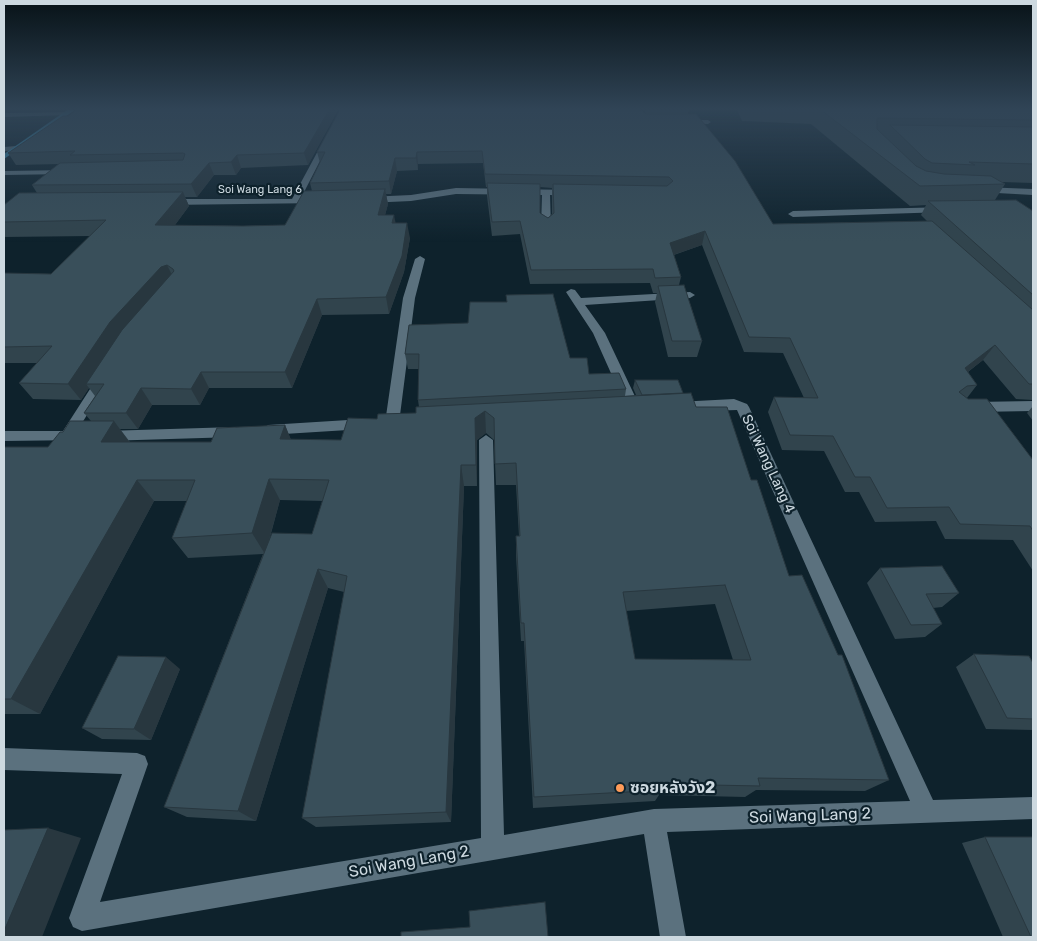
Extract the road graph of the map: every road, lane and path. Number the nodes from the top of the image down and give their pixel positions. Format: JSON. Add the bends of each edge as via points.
{"nodes":[{"id":1,"x":320,"y":154,"type":"edge"},
{"id":2,"x":80,"y":172,"type":"edge"},
{"id":3,"x":4,"y":173,"type":"edge"},
{"id":4,"x":974,"y":190,"type":"edge"},
{"id":5,"x":1033,"y":192,"type":"edge"},
{"id":6,"x":546,"y":193,"type":"junction"},
{"id":7,"x":585,"y":193,"type":"edge"},
{"id":8,"x":331,"y":201,"type":"edge"},
{"id":9,"x":361,"y":201,"type":"edge"},
{"id":10,"x":159,"y":202,"type":"edge"},
{"id":11,"x":295,"y":202,"type":"junction"},
{"id":12,"x":955,"y":209,"type":"edge"},
{"id":13,"x":907,"y":210,"type":"junction"},
{"id":14,"x":793,"y":214,"type":"dead end"},
{"id":15,"x":921,"y":223,"type":"edge"},
{"id":16,"x":546,"y":227,"type":"edge"},
{"id":17,"x":420,"y":259,"type":"dead end"},
{"id":18,"x":690,"y":295,"type":"dead end"},
{"id":19,"x":112,"y":366,"type":"edge"},
{"id":20,"x":1033,"y":406,"type":"edge"},
{"id":21,"x":966,"y":407,"type":"edge"},
{"id":22,"x":634,"y":409,"type":"junction"},
{"id":23,"x":615,"y":410,"type":"edge"},
{"id":24,"x":412,"y":422,"type":"edge"},
{"id":25,"x":392,"y":423,"type":"junction"},
{"id":26,"x":4,"y":436,"type":"edge"},
{"id":27,"x":67,"y":436,"type":"junction"},
{"id":28,"x":486,"y":440,"type":"dead end"},
{"id":29,"x":4,"y":759,"type":"edge"},
{"id":30,"x":1033,"y":808,"type":"edge"},
{"id":31,"x":927,"y":812,"type":"junction"},
{"id":32,"x":654,"y":821,"type":"junction"},
{"id":33,"x":493,"y":848,"type":"junction"},
{"id":34,"x":673,"y":937,"type":"edge"}],
"edges":[{"from":1,"to":11,"type":"street"},
{"from":2,"to":3,"type":"street"},
{"from":4,"to":5,"type":"street"},
{"from":6,"to":7,"type":"street"},
{"from":6,"to":9,"type":"street","via":[[456,191]]},
{"from":6,"to":16,"type":"street"},
{"from":8,"to":11,"type":"street","name":"Soi Wang Lang 6"},
{"from":10,"to":11,"type":"street","name":"Soi Wang Lang 6"},
{"from":12,"to":13,"type":"street"},
{"from":13,"to":14,"type":"street"},
{"from":13,"to":15,"type":"street"},
{"from":17,"to":25,"type":"street","via":[[409,298]]},
{"from":18,"to":22,"type":"street","via":[[574,297],[599,333]]},
{"from":19,"to":27,"type":"street"},
{"from":20,"to":21,"type":"street"},
{"from":22,"to":23,"type":"street","name":"Soi Wang Lang 4"},
{"from":22,"to":31,"type":"street","name":"Soi Wang Lang 4","via":[[734,404],[742,407]]},
{"from":24,"to":25,"type":"street"},
{"from":25,"to":27,"type":"street","via":[[152,436]]},
{"from":26,"to":27,"type":"street"},
{"from":28,"to":33,"type":"street"},
{"from":29,"to":33,"type":"street","name":"Soi Wang Lang 2","via":[[137,764],[82,918]]},
{"from":30,"to":31,"type":"street","name":"Soi Wang Lang 2"},
{"from":31,"to":32,"type":"street","name":"Soi Wang Lang 2"},
{"from":32,"to":33,"type":"street","name":"Soi Wang Lang 2"},
{"from":32,"to":34,"type":"street"}]}
